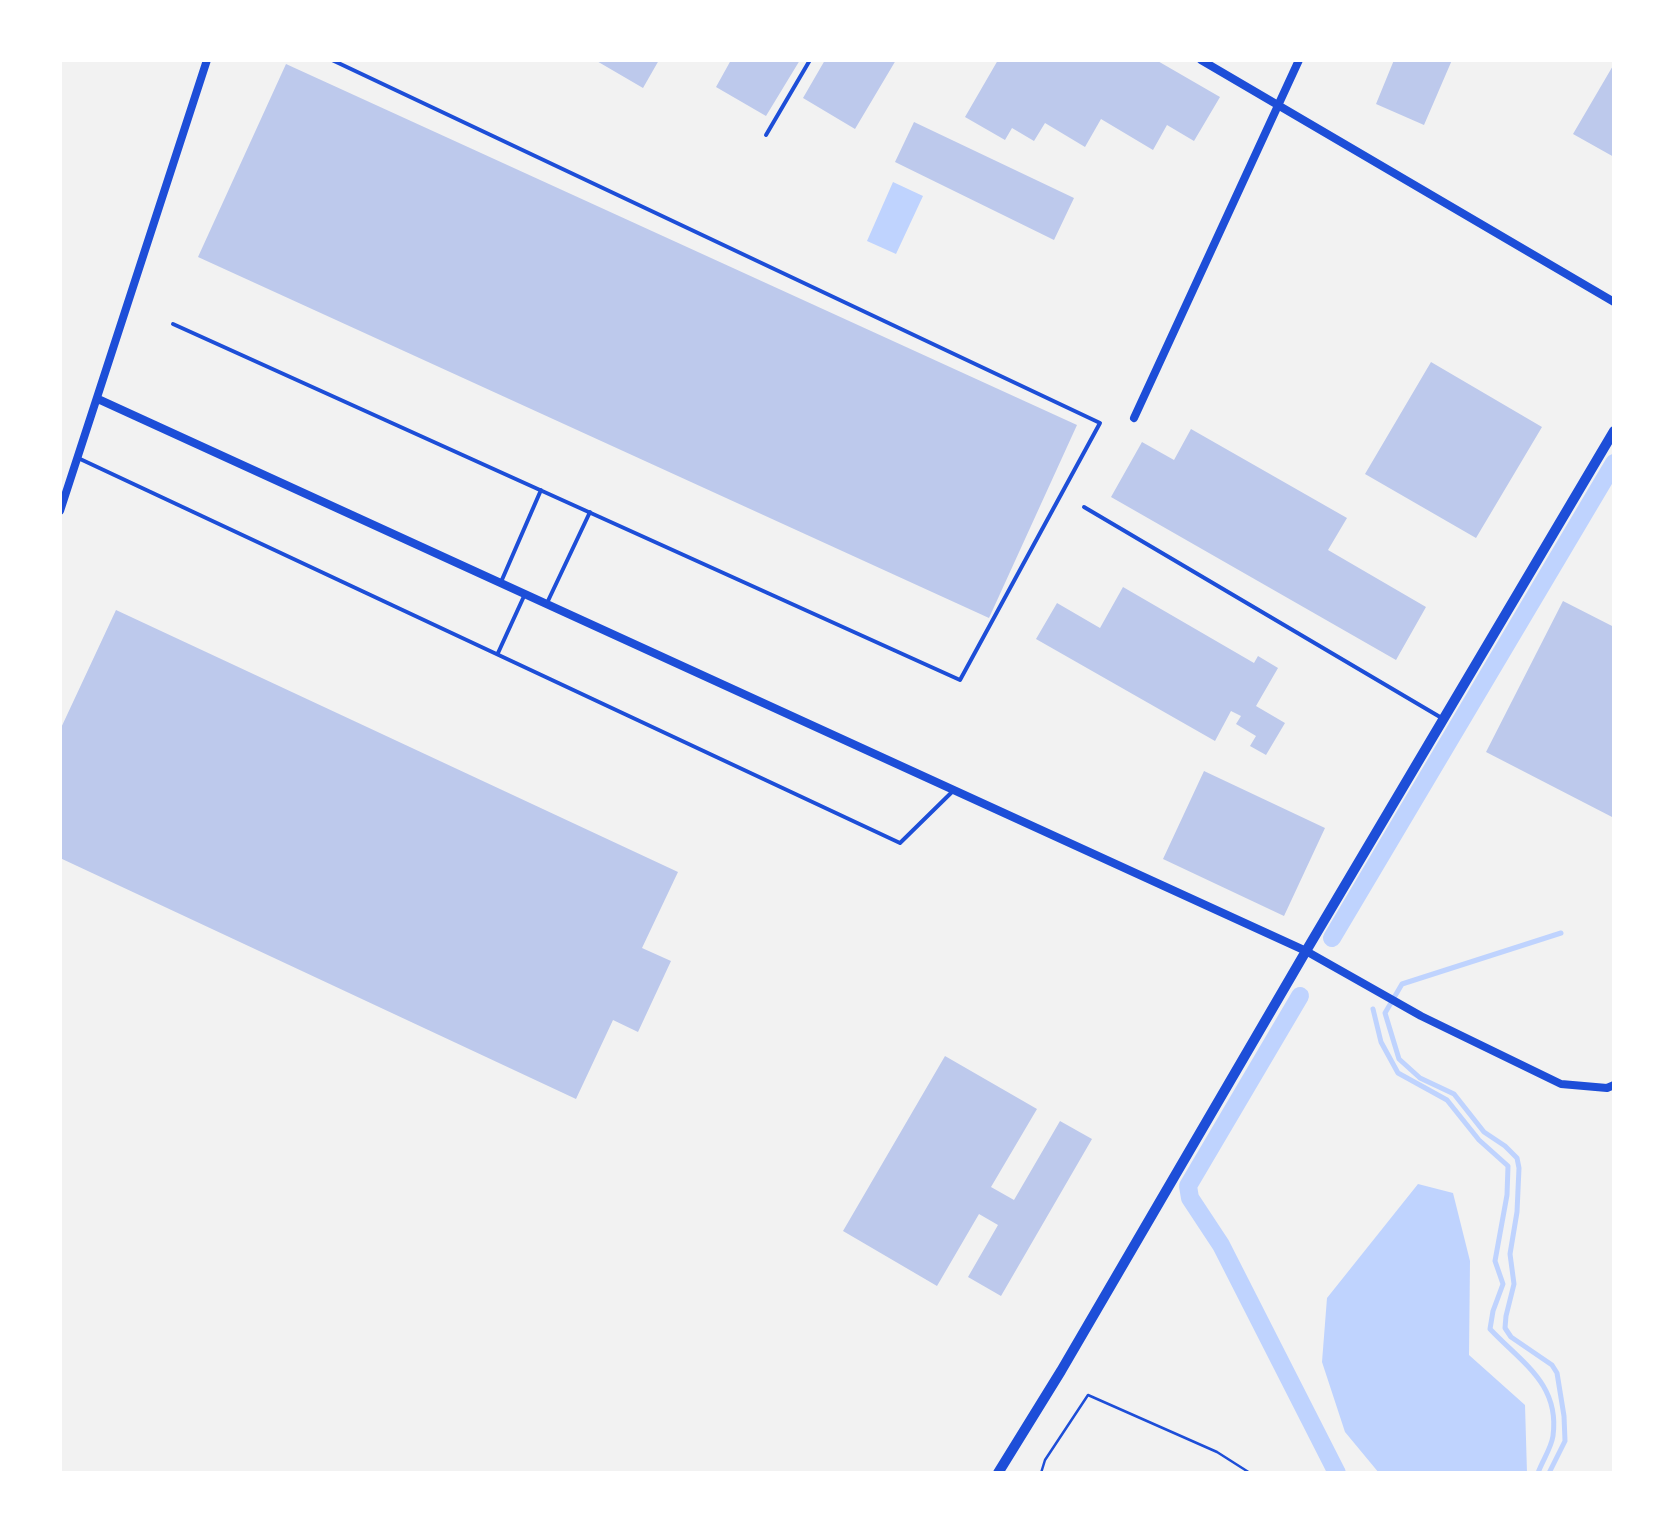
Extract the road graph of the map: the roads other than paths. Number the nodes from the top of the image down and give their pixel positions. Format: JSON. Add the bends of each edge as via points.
{"nodes":[{"id":1,"x":207,"y":60,"type":"edge"},
{"id":2,"x":332,"y":60,"type":"edge"},
{"id":3,"x":810,"y":60,"type":"edge"},
{"id":4,"x":1201,"y":60,"type":"edge"},
{"id":5,"x":1300,"y":60,"type":"edge"},
{"id":6,"x":1280,"y":106,"type":"junction"},
{"id":7,"x":766,"y":135,"type":"dead end"},
{"id":8,"x":1614,"y":302,"type":"edge"},
{"id":9,"x":173,"y":324,"type":"dead end"},
{"id":10,"x":98,"y":399,"type":"junction"},
{"id":11,"x":1134,"y":418,"type":"dead end"},
{"id":12,"x":1614,"y":431,"type":"edge"},
{"id":13,"x":78,"y":458,"type":"junction"},
{"id":14,"x":541,"y":490,"type":"junction"},
{"id":15,"x":1084,"y":507,"type":"dead end"},
{"id":16,"x":60,"y":511,"type":"edge"},
{"id":17,"x":590,"y":512,"type":"junction"},
{"id":18,"x":501,"y":583,"type":"junction"},
{"id":19,"x":524,"y":594,"type":"junction"},
{"id":20,"x":546,"y":604,"type":"junction"},
{"id":21,"x":498,"y":655,"type":"junction"},
{"id":22,"x":1444,"y":719,"type":"junction"},
{"id":23,"x":953,"y":790,"type":"junction"},
{"id":24,"x":1306,"y":951,"type":"junction"},
{"id":25,"x":1614,"y":1086,"type":"edge"},
{"id":26,"x":998,"y":1473,"type":"edge"}],
"edges":[{"from":1,"to":10,"type":"street"},
{"from":2,"to":17,"type":"lane","via":[[1100,423],[960,680]]},
{"from":3,"to":7,"type":"lane"},
{"from":4,"to":6,"type":"street"},
{"from":5,"to":6,"type":"street"},
{"from":6,"to":8,"type":"street"},
{"from":6,"to":11,"type":"street"},
{"from":9,"to":14,"type":"lane"},
{"from":10,"to":13,"type":"street"},
{"from":10,"to":18,"type":"street"},
{"from":12,"to":22,"type":"main road"},
{"from":13,"to":16,"type":"street"},
{"from":13,"to":21,"type":"lane"},
{"from":14,"to":17,"type":"lane"},
{"from":14,"to":18,"type":"lane"},
{"from":15,"to":22,"type":"lane"},
{"from":17,"to":20,"type":"lane"},
{"from":18,"to":19,"type":"street"},
{"from":19,"to":20,"type":"street"},
{"from":19,"to":21,"type":"lane"},
{"from":20,"to":23,"type":"street"},
{"from":21,"to":23,"type":"lane","via":[[900,843]]},
{"from":22,"to":24,"type":"main road"},
{"from":23,"to":24,"type":"street"},
{"from":24,"to":25,"type":"street","via":[[1562,1084]]},
{"from":24,"to":26,"type":"main road"}]}
